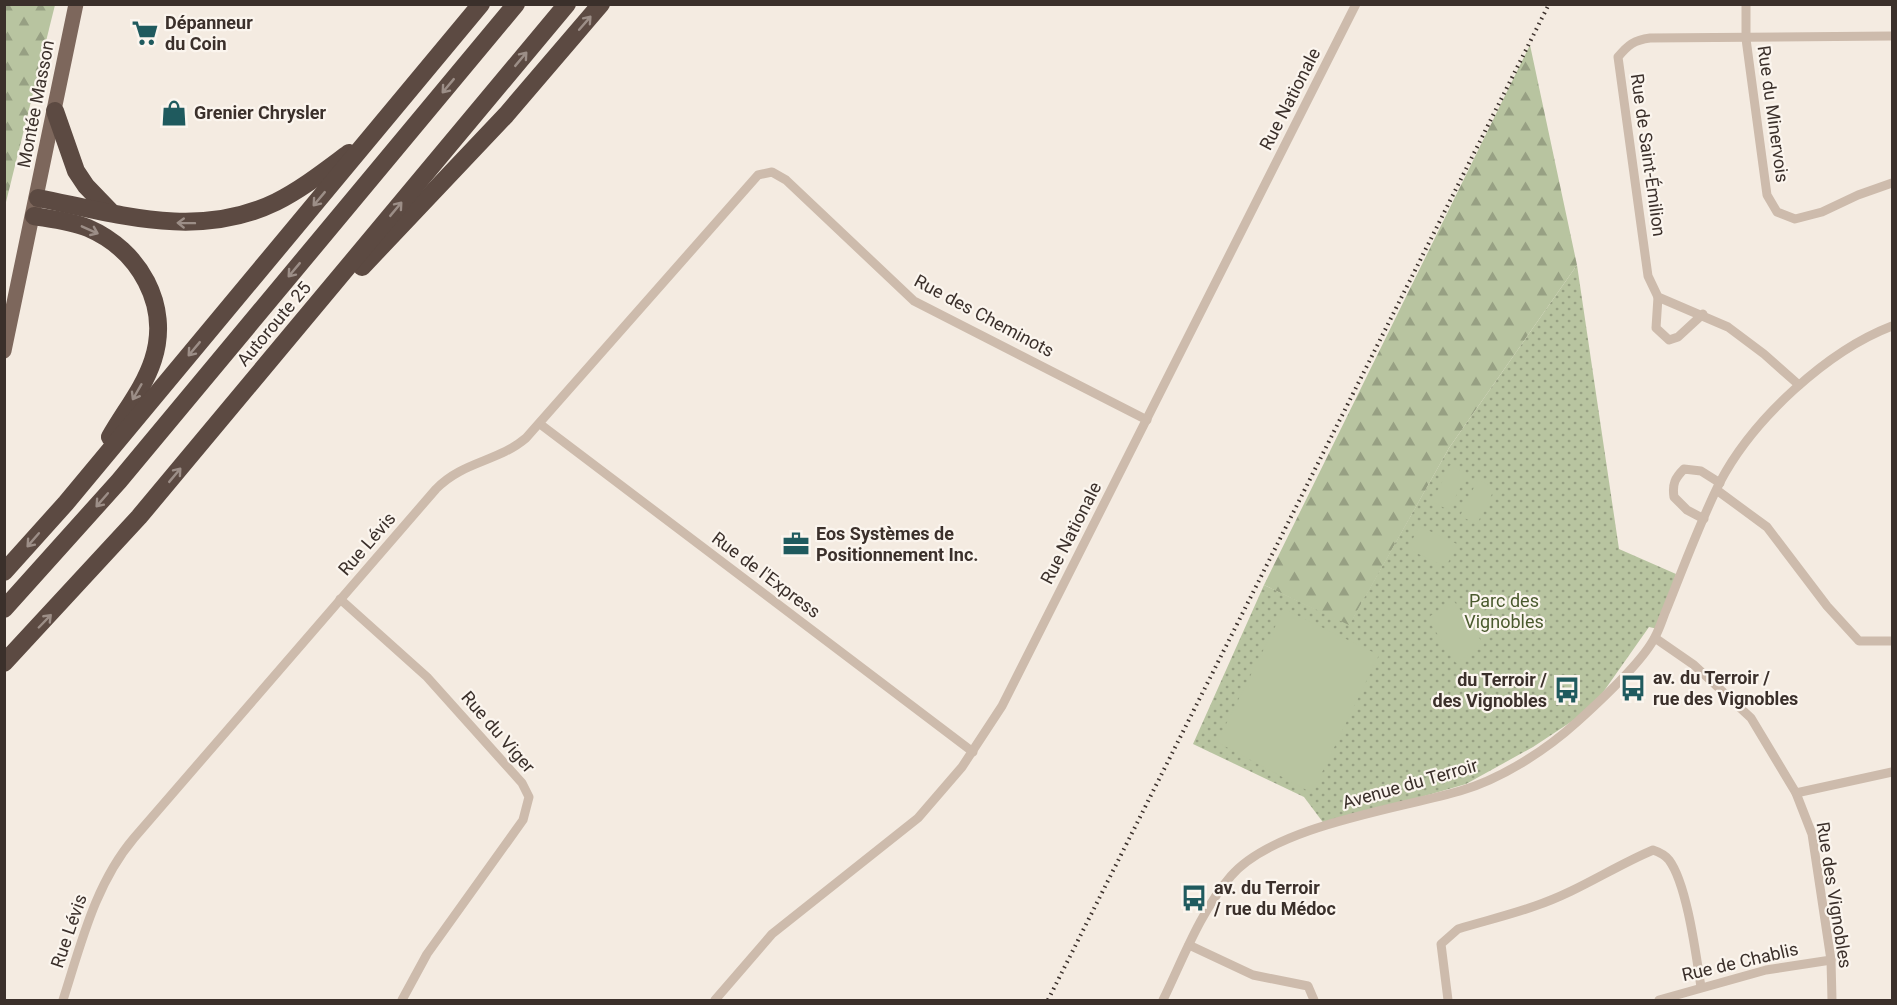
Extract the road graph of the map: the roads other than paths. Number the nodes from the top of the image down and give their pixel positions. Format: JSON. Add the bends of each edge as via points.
{"nodes":[{"id":1,"x":76,"y":4,"type":"edge"},
{"id":2,"x":482,"y":4,"type":"edge"},
{"id":3,"x":567,"y":4,"type":"edge"},
{"id":4,"x":601,"y":4,"type":"edge"},
{"id":5,"x":1356,"y":4,"type":"edge"},
{"id":6,"x":1746,"y":4,"type":"edge"},
{"id":7,"x":515,"y":6,"type":"edge"},
{"id":8,"x":1893,"y":36,"type":"edge"},
{"id":9,"x":1746,"y":39,"type":"junction"},
{"id":10,"x":55,"y":111,"type":"junction"},
{"id":11,"x":370,"y":138,"type":"junction"},
{"id":12,"x":768,"y":172,"type":"joint"},
{"id":13,"x":1893,"y":183,"type":"edge"},
{"id":14,"x":38,"y":198,"type":"junction"},
{"id":15,"x":112,"y":213,"type":"junction"},
{"id":16,"x":34,"y":216,"type":"junction"},
{"id":17,"x":1658,"y":297,"type":"junction"},
{"id":18,"x":1703,"y":314,"type":"junction"},
{"id":19,"x":1893,"y":326,"type":"edge"},
{"id":20,"x":4,"y":351,"type":"edge"},
{"id":21,"x":266,"y":368,"type":"junction"},
{"id":22,"x":1798,"y":386,"type":"junction"},
{"id":23,"x":1147,"y":420,"type":"junction"},
{"id":24,"x":540,"y":424,"type":"junction"},
{"id":25,"x":85,"y":480,"type":"junction"},
{"id":26,"x":1719,"y":487,"type":"junction"},
{"id":27,"x":1704,"y":519,"type":"junction"},
{"id":28,"x":4,"y":572,"type":"edge"},
{"id":29,"x":340,"y":599,"type":"junction"},
{"id":30,"x":4,"y":609,"type":"edge"},
{"id":31,"x":1655,"y":638,"type":"junction"},
{"id":32,"x":1893,"y":641,"type":"edge"},
{"id":33,"x":4,"y":663,"type":"edge"},
{"id":34,"x":973,"y":752,"type":"junction"},
{"id":35,"x":1893,"y":771,"type":"edge"},
{"id":36,"x":1796,"y":793,"type":"junction"},
{"id":37,"x":1190,"y":945,"type":"junction"},
{"id":38,"x":1830,"y":960,"type":"junction"},
{"id":39,"x":1701,"y":987,"type":"junction"},
{"id":40,"x":63,"y":1000,"type":"edge"},
{"id":41,"x":402,"y":1000,"type":"edge"},
{"id":42,"x":714,"y":1000,"type":"edge"},
{"id":43,"x":1162,"y":1000,"type":"edge"},
{"id":44,"x":1314,"y":1000,"type":"edge"},
{"id":45,"x":1448,"y":1000,"type":"edge"},
{"id":46,"x":1659,"y":1000,"type":"edge"},
{"id":47,"x":1832,"y":1000,"type":"edge"}],
"edges":[{"from":1,"to":10,"type":"main road","name":"Montée Masson"},
{"from":2,"to":11,"type":"highway"},
{"from":21,"to":3,"type":"highway","name":"Autoroute 25","one_way":true},
{"from":21,"to":4,"type":"highway","one_way":true,"via":[[478,146]]},
{"from":5,"to":23,"type":"street","name":"Rue Nationale"},
{"from":6,"to":9,"type":"street","name":"Rue du Minervois"},
{"from":7,"to":30,"type":"highway","name":"Autoroute 25","one_way":true,"via":[[119,481]]},
{"from":8,"to":9,"type":"street","name":"Rue de Saint-Émilion"},
{"from":9,"to":13,"type":"street","name":"Rue du Minervois","via":[[1767,195],[1777,212],[1795,219]]},
{"from":9,"to":17,"type":"street","name":"Rue de Saint-Émilion","via":[[1644,38],[1628,45],[1618,57],[1648,276]]},
{"from":10,"to":14,"type":"main road","name":"Montée Masson"},
{"from":10,"to":15,"type":"highway","via":[[76,171]]},
{"from":11,"to":15,"type":"highway","one_way":true,"via":[[289,195],[244,215],[191,224]]},
{"from":11,"to":25,"type":"highway","one_way":true},
{"from":12,"to":23,"type":"street","name":"Rue des Cheminots","via":[[786,180],[914,301]]},
{"from":12,"to":24,"type":"street","name":"Rue Lévis","via":[[747,185]]},
{"from":14,"to":15,"type":"highway"},
{"from":14,"to":16,"type":"main road","name":"Montée Masson"},
{"from":16,"to":20,"type":"main road","name":"Montée Masson"},
{"from":16,"to":25,"type":"highway","one_way":true,"via":[[86,227],[119,247],[146,279],[157,314],[157,341],[149,370]]},
{"from":17,"to":18,"type":"street"},
{"from":17,"to":18,"type":"street","via":[[1656,328],[1669,340],[1678,338]]},
{"from":18,"to":22,"type":"street","via":[[1764,354]]},
{"from":19,"to":22,"type":"street","name":"Avenue du Terroir","via":[[1821,365]]},
{"from":33,"to":21,"type":"highway","name":"Autoroute 25","one_way":true,"via":[[112,548]]},
{"from":22,"to":26,"type":"street","name":"Avenue du Terroir","via":[[1757,429]]},
{"from":23,"to":34,"type":"street","name":"Rue Nationale","via":[[1002,706]]},
{"from":24,"to":29,"type":"street","name":"Rue Lévis","via":[[510,450],[460,469],[444,481]]},
{"from":24,"to":34,"type":"street","name":"Rue de l'Express"},
{"from":25,"to":28,"type":"highway","one_way":true},
{"from":26,"to":27,"type":"street","name":"Avenue du Terroir"},
{"from":26,"to":27,"type":"street","via":[[1701,471],[1684,469],[1676,477],[1674,497]]},
{"from":26,"to":32,"type":"street","via":[[1767,527],[1859,641]]},
{"from":27,"to":31,"type":"street","name":"Avenue du Terroir"},
{"from":29,"to":40,"type":"street","name":"Rue Lévis","via":[[120,856],[94,905]]},
{"from":29,"to":41,"type":"street","name":"Rue du Viger","via":[[427,677],[522,783],[529,797],[523,820],[428,954]]},
{"from":31,"to":36,"type":"street","name":"Rue des Vignobles","via":[[1694,665],[1751,718]]},
{"from":31,"to":37,"type":"street","name":"Avenue du Terroir","via":[[1624,676],[1564,733],[1505,771],[1460,790],[1325,825],[1268,849],[1232,874]]},
{"from":34,"to":42,"type":"street","name":"Rue Nationale","via":[[918,818],[772,934]]},
{"from":35,"to":36,"type":"street"},
{"from":36,"to":38,"type":"street","name":"Rue des Vignobles","via":[[1812,834]]},
{"from":37,"to":43,"type":"street","name":"Avenue du Terroir"},
{"from":37,"to":44,"type":"street","via":[[1254,975],[1308,986]]},
{"from":38,"to":39,"type":"street","name":"Rue de Chablis","via":[[1766,970]]},
{"from":38,"to":47,"type":"street","name":"Rue des Vignobles"},
{"from":39,"to":45,"type":"street","via":[[1675,871],[1668,857],[1653,850],[1535,906],[1449,935],[1441,944]]},
{"from":39,"to":46,"type":"street","name":"Rue de Chablis"}]}
